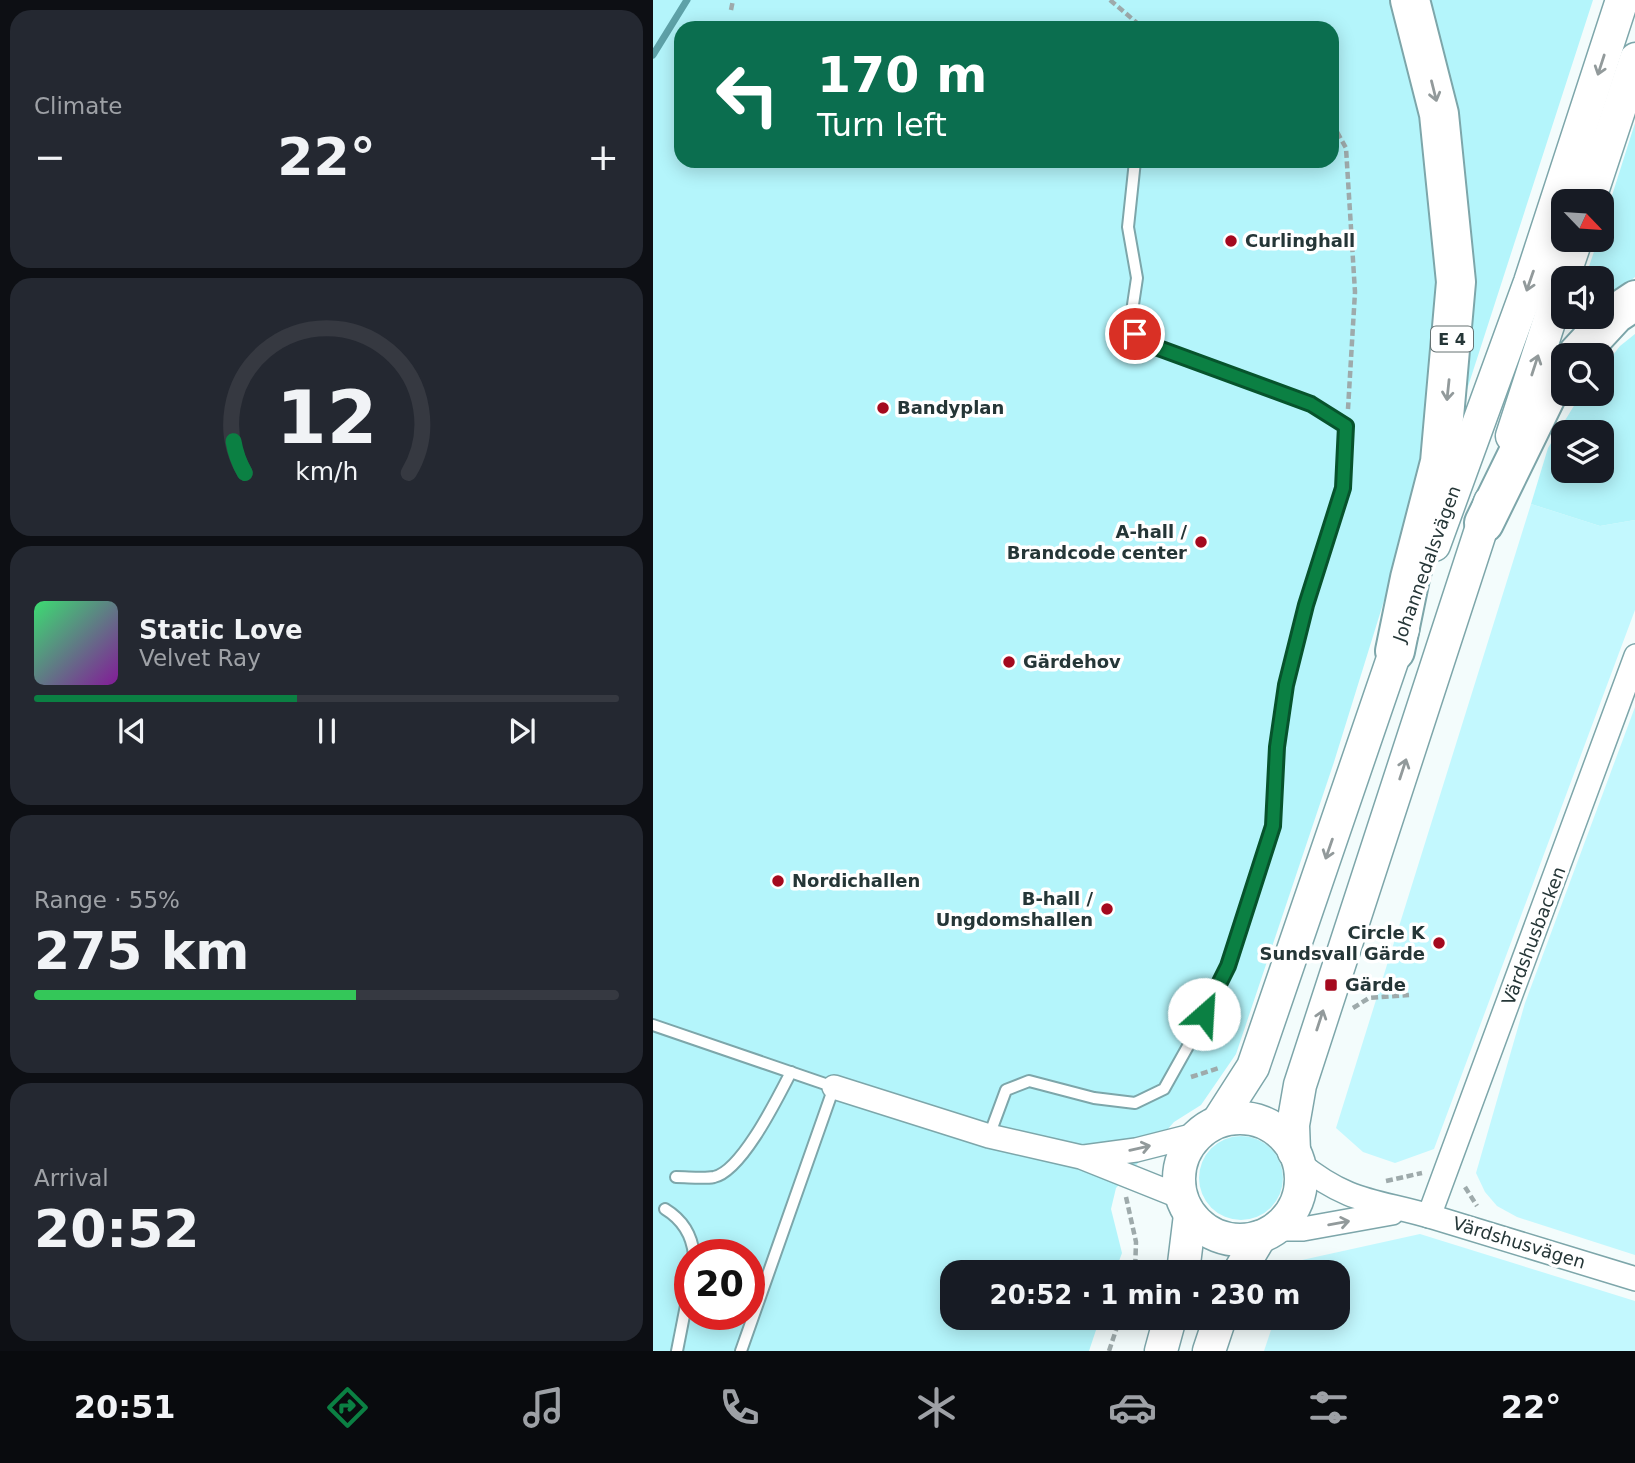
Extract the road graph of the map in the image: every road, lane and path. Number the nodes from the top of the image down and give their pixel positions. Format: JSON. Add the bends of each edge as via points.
{"nodes":[{"id":1,"x":733,"y":0,"type":"edge"},
{"id":2,"x":1110,"y":0,"type":"edge"},
{"id":3,"x":1410,"y":0,"type":"edge"},
{"id":4,"x":1622,"y":0,"type":"edge"},
{"id":5,"x":731,"y":10,"type":"dead end"},
{"id":6,"x":1135,"y":21,"type":"edge"},
{"id":7,"x":1635,"y":60,"type":"edge"},
{"id":8,"x":1339,"y":136,"type":"edge"},
{"id":9,"x":1134,"y":168,"type":"edge"},
{"id":10,"x":1593,"y":189,"type":"edge"},
{"id":11,"x":1635,"y":300,"type":"edge"},
{"id":12,"x":1551,"y":316,"type":"edge"},
{"id":13,"x":1588,"y":343,"type":"edge"},
{"id":14,"x":1551,"y":386,"type":"edge"},
{"id":15,"x":1346,"y":426,"type":"junction"},
{"id":16,"x":1484,"y":523,"type":"junction"},
{"id":17,"x":1395,"y":651,"type":"junction"},
{"id":18,"x":1635,"y":656,"type":"edge"},
{"id":19,"x":1409,"y":995,"type":"dead end"},
{"id":20,"x":1343,"y":1014,"type":"dead end"},
{"id":21,"x":653,"y":1025,"type":"edge"},
{"id":22,"x":791,"y":1072,"type":"junction"},
{"id":23,"x":834,"y":1087,"type":"junction"},
{"id":24,"x":1209,"y":1127,"type":"junction"},
{"id":25,"x":989,"y":1136,"type":"junction"},
{"id":26,"x":1081,"y":1157,"type":"junction"},
{"id":27,"x":1297,"y":1158,"type":"junction"},
{"id":28,"x":676,"y":1177,"type":"dead end"},
{"id":29,"x":1464,"y":1182,"type":"dead end"},
{"id":30,"x":1186,"y":1206,"type":"junction"},
{"id":31,"x":665,"y":1209,"type":"dead end"},
{"id":32,"x":1480,"y":1210,"type":"dead end"},
{"id":33,"x":1402,"y":1211,"type":"junction"},
{"id":34,"x":1429,"y":1216,"type":"junction"},
{"id":35,"x":1268,"y":1233,"type":"junction"},
{"id":36,"x":689,"y":1239,"type":"edge"},
{"id":37,"x":1184,"y":1260,"type":"edge"},
{"id":38,"x":1248,"y":1260,"type":"edge"},
{"id":39,"x":1635,"y":1279,"type":"edge"},
{"id":40,"x":681,"y":1330,"type":"edge"},
{"id":41,"x":1116,"y":1330,"type":"edge"},
{"id":42,"x":1167,"y":1330,"type":"edge"},
{"id":43,"x":1216,"y":1330,"type":"edge"},
{"id":44,"x":677,"y":1351,"type":"edge"},
{"id":45,"x":741,"y":1351,"type":"edge"},
{"id":46,"x":1109,"y":1351,"type":"edge"},
{"id":47,"x":1161,"y":1351,"type":"edge"},
{"id":48,"x":1209,"y":1351,"type":"edge"}],
"edges":[{"from":1,"to":5,"type":"path"},
{"from":2,"to":6,"type":"path"},
{"from":3,"to":17,"type":"highway","number":"E 4","one_way":true,"via":[[1439,114],[1456,282],[1440,462]]},
{"from":4,"to":17,"type":"main road","name":"Johannedalsvägen","one_way":true,"via":[[1530,282]]},
{"from":7,"to":10,"type":"main road"},
{"from":8,"to":15,"type":"path","via":[[1346,149],[1355,292]]},
{"from":9,"to":15,"type":"lane","via":[[1128,228],[1137,278],[1131,318],[1135,334],[1153,346],[1311,404]]},
{"from":11,"to":13,"type":"highway"},
{"from":16,"to":12,"type":"main road","one_way":true},
{"from":14,"to":16,"type":"highway"},
{"from":15,"to":25,"type":"lane","via":[[1343,488],[1286,685],[1273,826],[1228,966],[1192,1039],[1164,1089],[1135,1103],[1029,1081],[1006,1090]]},
{"from":27,"to":16,"type":"main road","one_way":true,"via":[[1293,1125],[1300,1085]]},
{"from":17,"to":24,"type":"main road","name":"Johannedalsvägen","one_way":true,"via":[[1253,1067]]},
{"from":18,"to":34,"type":"street","name":"Värdshusbacken"},
{"from":19,"to":20,"type":"path","via":[[1369,998]]},
{"from":21,"to":22,"type":"lane"},
{"from":22,"to":23,"type":"lane"},
{"from":22,"to":28,"type":"lane","via":[[769,1114],[728,1169],[716,1177]]},
{"from":23,"to":25,"type":"street"},
{"from":23,"to":45,"type":"lane"},
{"from":26,"to":24,"type":"street","one_way":true,"via":[[1136,1150]]},
{"from":24,"to":27,"type":"main road","via":[[1258,1121],[1281,1134]]},
{"from":24,"to":30,"type":"main road","via":[[1181,1164]]},
{"from":25,"to":26,"type":"street"},
{"from":26,"to":30,"type":"street"},
{"from":27,"to":33,"type":"street","name":"Värdshusvägen","via":[[1341,1192]]},
{"from":27,"to":35,"type":"main road","via":[[1301,1182],[1297,1200],[1289,1215]]},
{"from":29,"to":32,"type":"path"},
{"from":30,"to":35,"type":"main road","via":[[1203,1228],[1226,1239]]},
{"from":30,"to":37,"type":"main road"},
{"from":31,"to":36,"type":"lane","via":[[677,1216]]},
{"from":33,"to":34,"type":"street","name":"Värdshusvägen"},
{"from":35,"to":33,"type":"street","name":"Värdshusvägen","one_way":true},
{"from":34,"to":39,"type":"street","name":"Värdshusvägen"},
{"from":35,"to":38,"type":"main road"},
{"from":40,"to":44,"type":"lane"},
{"from":41,"to":46,"type":"path"},
{"from":42,"to":47,"type":"main road"},
{"from":43,"to":48,"type":"main road"}]}
